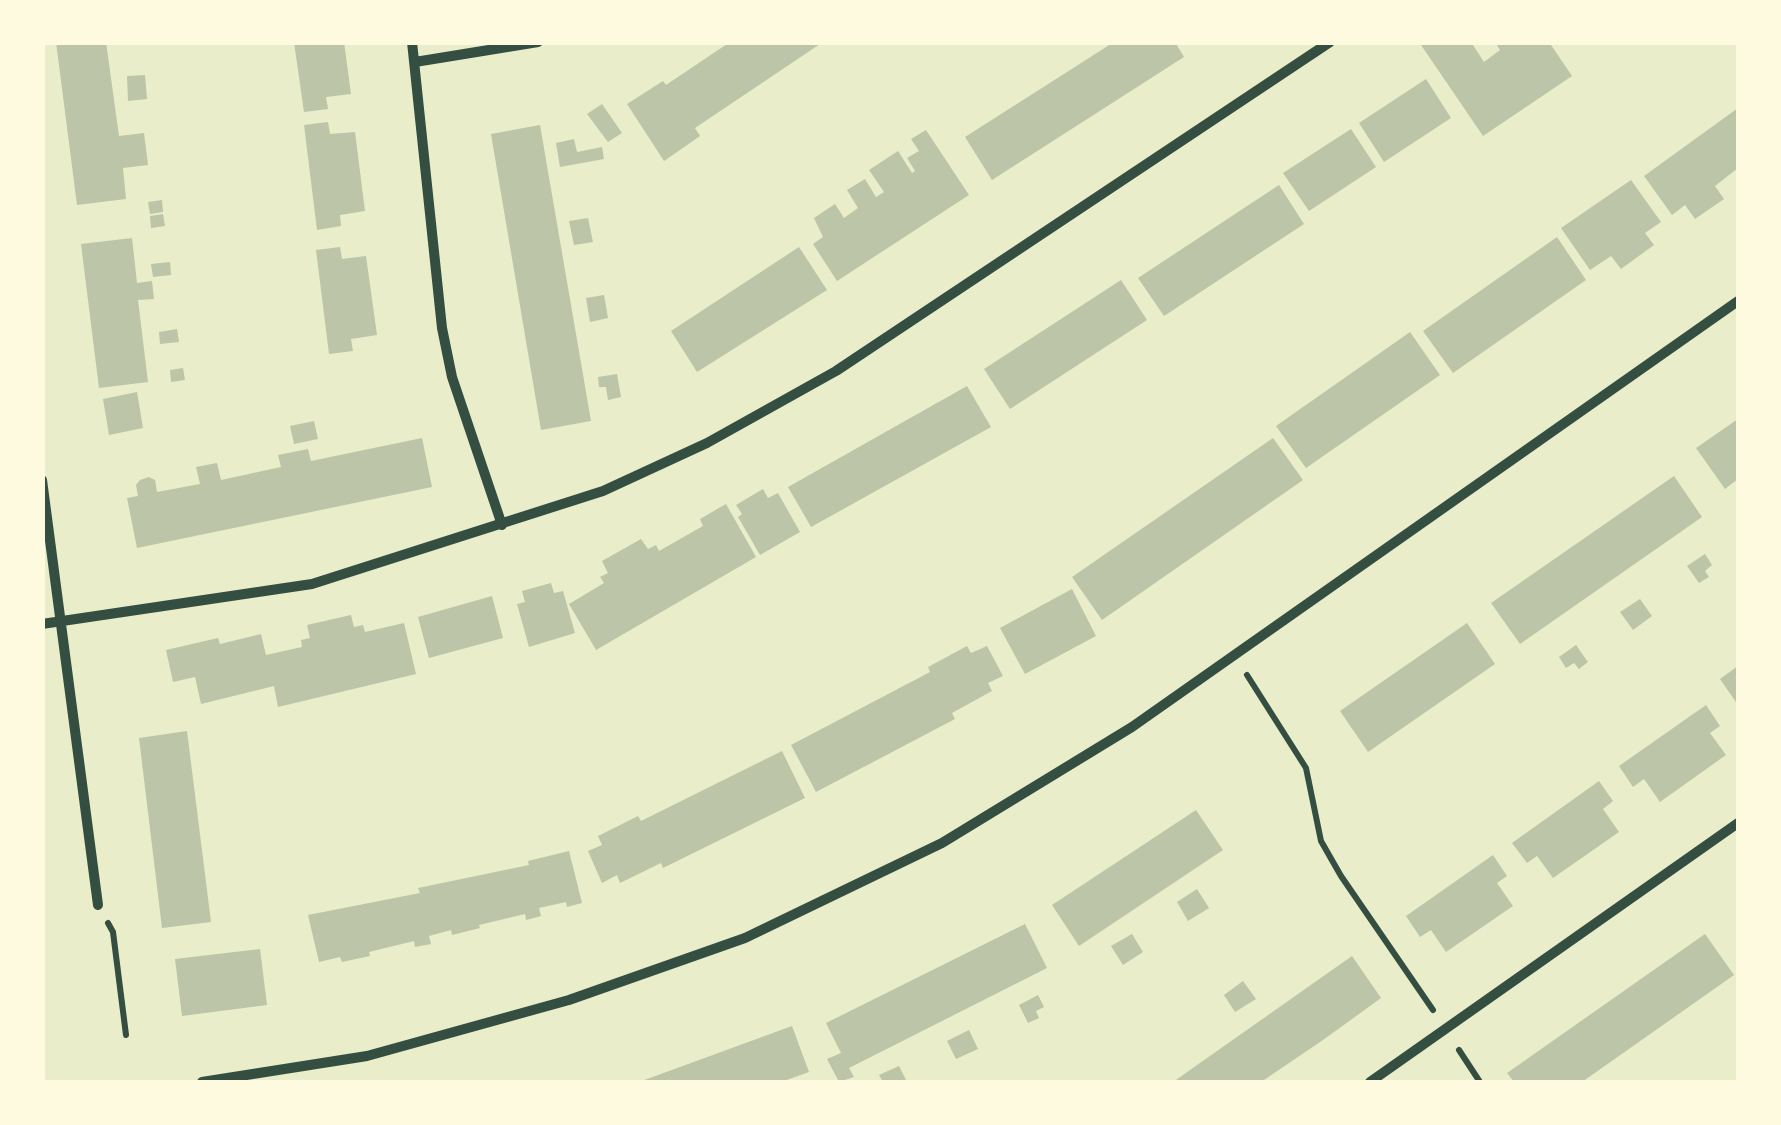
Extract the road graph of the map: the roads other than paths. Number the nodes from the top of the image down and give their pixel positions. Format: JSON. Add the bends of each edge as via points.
{"nodes":[{"id":1,"x":412,"y":42,"type":"edge"},
{"id":2,"x":538,"y":42,"type":"edge"},
{"id":3,"x":1330,"y":42,"type":"edge"},
{"id":4,"x":414,"y":62,"type":"junction"},
{"id":5,"x":1738,"y":301,"type":"edge"},
{"id":6,"x":42,"y":480,"type":"edge"},
{"id":7,"x":502,"y":525,"type":"junction"},
{"id":8,"x":60,"y":622,"type":"junction"},
{"id":9,"x":42,"y":624,"type":"edge"},
{"id":10,"x":1738,"y":823,"type":"edge"},
{"id":11,"x":98,"y":904,"type":"road end"},
{"id":12,"x":202,"y":1082,"type":"edge"},
{"id":13,"x":1370,"y":1082,"type":"edge"}],
"edges":[{"from":1,"to":4,"type":"street"},
{"from":2,"to":4,"type":"street"},
{"from":3,"to":7,"type":"street","via":[[836,371],[707,444],[603,492]]},
{"from":4,"to":7,"type":"street","via":[[442,328]]},
{"from":5,"to":12,"type":"street","via":[[1132,727],[942,844],[744,938],[570,1000],[367,1056]]},
{"from":6,"to":8,"type":"street"},
{"from":7,"to":8,"type":"street","via":[[312,584]]},
{"from":8,"to":9,"type":"street"},
{"from":8,"to":11,"type":"street"},
{"from":10,"to":13,"type":"street"}]}
